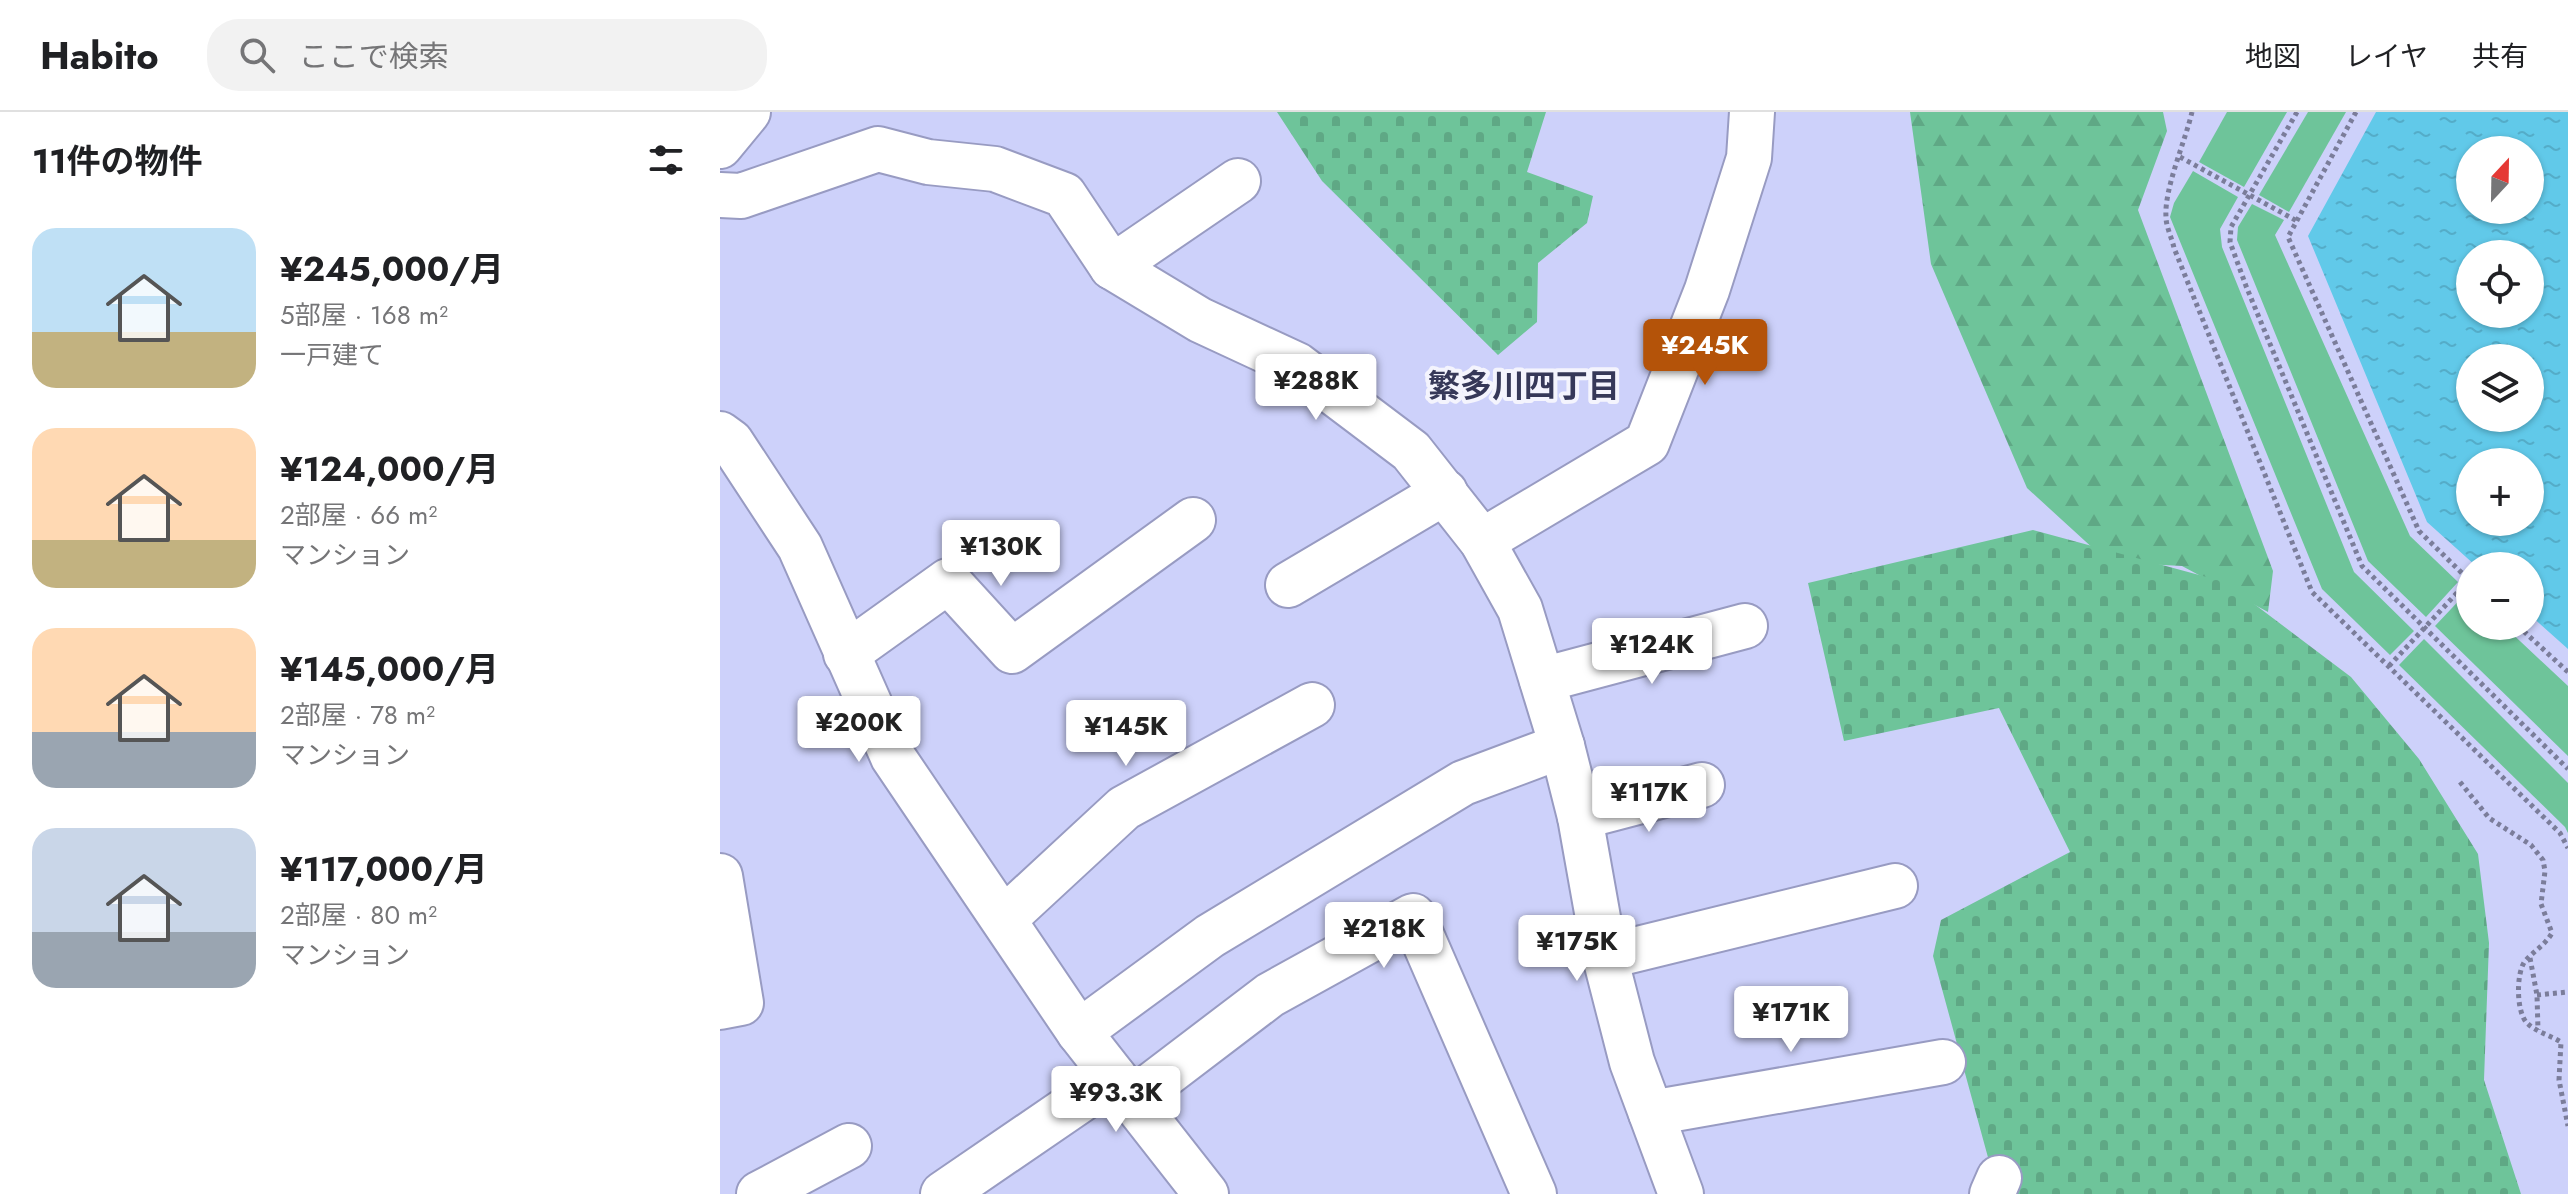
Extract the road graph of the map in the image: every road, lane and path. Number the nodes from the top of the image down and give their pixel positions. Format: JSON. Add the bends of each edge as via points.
{"nodes":[{"id":1,"x":748,"y":112,"type":"edge"},
{"id":2,"x":1752,"y":112,"type":"edge"},
{"id":3,"x":2192,"y":112,"type":"edge"},
{"id":4,"x":2297,"y":112,"type":"edge"},
{"id":5,"x":2356,"y":112,"type":"edge"},
{"id":6,"x":720,"y":146,"type":"edge"},
{"id":7,"x":2180,"y":157,"type":"junction"},
{"id":8,"x":1238,"y":181,"type":"dead end"},
{"id":9,"x":720,"y":195,"type":"edge"},
{"id":10,"x":2248,"y":196,"type":"junction"},
{"id":11,"x":2297,"y":221,"type":"junction"},
{"id":12,"x":1112,"y":267,"type":"junction"},
{"id":13,"x":720,"y":434,"type":"edge"},
{"id":14,"x":1445,"y":492,"type":"junction"},
{"id":15,"x":1193,"y":520,"type":"dead end"},
{"id":16,"x":1482,"y":541,"type":"junction"},
{"id":17,"x":2456,"y":567,"type":"edge"},
{"id":18,"x":1288,"y":585,"type":"dead end"},
{"id":19,"x":2456,"y":595,"type":"edge"},
{"id":20,"x":1745,"y":626,"type":"dead end"},
{"id":21,"x":2425,"y":627,"type":"junction"},
{"id":22,"x":2533,"y":640,"type":"edge"},
{"id":23,"x":846,"y":654,"type":"junction"},
{"id":24,"x":2389,"y":666,"type":"junction"},
{"id":25,"x":2568,"y":672,"type":"edge"},
{"id":26,"x":1542,"y":680,"type":"junction"},
{"id":27,"x":1312,"y":705,"type":"dead end"},
{"id":28,"x":1562,"y":746,"type":"junction"},
{"id":29,"x":2568,"y":769,"type":"edge"},
{"id":30,"x":2460,"y":782,"type":"dead end"},
{"id":31,"x":1702,"y":785,"type":"dead end"},
{"id":32,"x":1580,"y":817,"type":"junction"},
{"id":33,"x":2568,"y":848,"type":"edge"},
{"id":34,"x":720,"y":876,"type":"edge"},
{"id":35,"x":1895,"y":886,"type":"dead end"},
{"id":36,"x":1004,"y":919,"type":"junction"},
{"id":37,"x":1605,"y":957,"type":"junction"},
{"id":38,"x":2530,"y":957,"type":"junction"},
{"id":39,"x":2568,"y":992,"type":"edge"},
{"id":40,"x":2537,"y":995,"type":"junction"},
{"id":41,"x":720,"y":1007,"type":"edge"},
{"id":42,"x":2538,"y":1030,"type":"junction"},
{"id":43,"x":1079,"y":1032,"type":"junction"},
{"id":44,"x":1943,"y":1062,"type":"dead end"},
{"id":45,"x":1123,"y":1088,"type":"junction"},
{"id":46,"x":1651,"y":1113,"type":"junction"},
{"id":47,"x":2568,"y":1126,"type":"edge"},
{"id":48,"x":849,"y":1146,"type":"dead end"},
{"id":49,"x":759,"y":1194,"type":"edge"},
{"id":50,"x":943,"y":1194,"type":"edge"},
{"id":51,"x":1206,"y":1194,"type":"edge"},
{"id":52,"x":1534,"y":1194,"type":"edge"},
{"id":53,"x":1681,"y":1194,"type":"edge"}],
"edges":[{"from":1,"to":6,"type":"street"},
{"from":2,"to":16,"type":"street","via":[[1745,173],[1707,290],[1647,443]]},
{"from":3,"to":7,"type":"path"},
{"from":4,"to":10,"type":"path"},
{"from":5,"to":11,"type":"path"},
{"from":7,"to":10,"type":"path"},
{"from":7,"to":24,"type":"path","via":[[2166,217],[2174,248],[2312,592]]},
{"from":8,"to":12,"type":"street"},
{"from":9,"to":12,"type":"street","via":[[741,196],[878,149],[928,162],[995,169],[1064,195]]},
{"from":10,"to":11,"type":"path"},
{"from":10,"to":21,"type":"path","via":[[2231,227],[2230,242],[2252,301],[2362,566]]},
{"from":11,"to":17,"type":"path","via":[[2288,237],[2419,531]]},
{"from":12,"to":14,"type":"street","via":[[1200,320],[1297,365],[1411,451]]},
{"from":13,"to":23,"type":"street","via":[[731,442],[800,547]]},
{"from":14,"to":16,"type":"street"},
{"from":14,"to":18,"type":"street"},
{"from":15,"to":23,"type":"street","via":[[1012,651],[948,581]]},
{"from":16,"to":26,"type":"street","via":[[1520,609]]},
{"from":19,"to":21,"type":"path"},
{"from":20,"to":26,"type":"street"},
{"from":21,"to":24,"type":"path"},
{"from":21,"to":29,"type":"path"},
{"from":22,"to":25,"type":"path"},
{"from":23,"to":36,"type":"street","via":[[893,757]]},
{"from":24,"to":33,"type":"path","via":[[2560,833]]},
{"from":26,"to":28,"type":"street"},
{"from":27,"to":36,"type":"street","via":[[1124,808]]},
{"from":28,"to":32,"type":"street"},
{"from":28,"to":43,"type":"street","via":[[1463,783],[1210,936]]},
{"from":30,"to":38,"type":"path","via":[[2489,818],[2531,845],[2543,860],[2541,904],[2552,933]]},
{"from":31,"to":32,"type":"street"},
{"from":32,"to":37,"type":"street"},
{"from":34,"to":41,"type":"street","via":[[741,1003]]},
{"from":35,"to":37,"type":"street"},
{"from":36,"to":43,"type":"street"},
{"from":37,"to":46,"type":"street"},
{"from":38,"to":40,"type":"path"},
{"from":38,"to":42,"type":"path","via":[[2520,971],[2519,999],[2523,1019]]},
{"from":39,"to":40,"type":"path"},
{"from":40,"to":42,"type":"path"},
{"from":42,"to":47,"type":"path","via":[[2561,1042],[2559,1080]]},
{"from":43,"to":45,"type":"street"},
{"from":44,"to":46,"type":"street"},
{"from":45,"to":50,"type":"street"},
{"from":45,"to":51,"type":"street"},
{"from":45,"to":52,"type":"street","via":[[1270,995],[1413,916]]},
{"from":46,"to":53,"type":"street"},
{"from":48,"to":49,"type":"street"}]}
